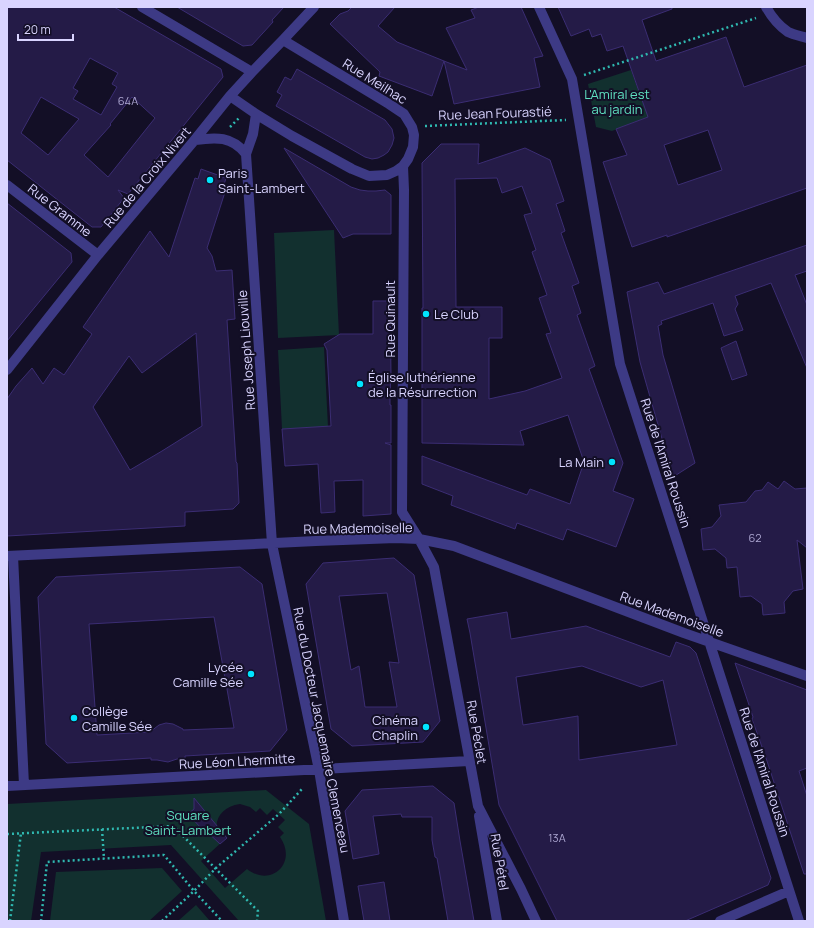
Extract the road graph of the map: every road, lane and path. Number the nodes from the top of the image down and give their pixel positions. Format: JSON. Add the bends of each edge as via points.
{"nodes":[{"id":1,"x":142,"y":7,"type":"edge"},
{"id":2,"x":314,"y":7,"type":"edge"},
{"id":3,"x":539,"y":7,"type":"edge"},
{"id":4,"x":766,"y":7,"type":"edge"},
{"id":5,"x":748,"y":20,"type":"dead end"},
{"id":6,"x":807,"y":38,"type":"edge"},
{"id":7,"x":283,"y":40,"type":"junction"},
{"id":8,"x":252,"y":72,"type":"junction"},
{"id":9,"x":584,"y":75,"type":"dead end"},
{"id":10,"x":230,"y":96,"type":"junction"},
{"id":11,"x":256,"y":114,"type":"junction"},
{"id":12,"x":579,"y":120,"type":"junction"},
{"id":13,"x":412,"y":127,"type":"junction"},
{"id":14,"x":195,"y":140,"type":"junction"},
{"id":15,"x":246,"y":154,"type":"junction"},
{"id":16,"x":403,"y":166,"type":"junction"},
{"id":17,"x":7,"y":185,"type":"edge"},
{"id":18,"x":98,"y":255,"type":"junction"},
{"id":19,"x":7,"y":370,"type":"edge"},
{"id":20,"x":419,"y":539,"type":"junction"},
{"id":21,"x":272,"y":544,"type":"junction"},
{"id":22,"x":10,"y":556,"type":"edge"},
{"id":23,"x":710,"y":642,"type":"junction"},
{"id":24,"x":807,"y":676,"type":"edge"},
{"id":25,"x":469,"y":761,"type":"junction"},
{"id":26,"x":319,"y":770,"type":"junction"},
{"id":27,"x":24,"y":785,"type":"junction"},
{"id":28,"x":7,"y":786,"type":"edge"},
{"id":29,"x":302,"y":789,"type":"dead end"},
{"id":30,"x":478,"y":806,"type":"junction"},
{"id":31,"x":102,"y":829,"type":"junction"},
{"id":32,"x":21,"y":833,"type":"junction"},
{"id":33,"x":7,"y":834,"type":"edge"},
{"id":34,"x":104,"y":859,"type":"junction"},
{"id":35,"x":216,"y":868,"type":"junction"},
{"id":36,"x":194,"y":891,"type":"junction"},
{"id":37,"x":789,"y":891,"type":"junction"},
{"id":38,"x":10,"y":921,"type":"edge"},
{"id":39,"x":41,"y":921,"type":"edge"},
{"id":40,"x":162,"y":921,"type":"edge"},
{"id":41,"x":222,"y":921,"type":"edge"},
{"id":42,"x":257,"y":921,"type":"edge"},
{"id":43,"x":344,"y":921,"type":"edge"},
{"id":44,"x":497,"y":921,"type":"edge"},
{"id":45,"x":536,"y":921,"type":"edge"},
{"id":46,"x":720,"y":921,"type":"edge"},
{"id":47,"x":799,"y":921,"type":"edge"}],
"edges":[{"from":1,"to":8,"type":"street"},
{"from":2,"to":7,"type":"street","name":"Rue de la Croix Nivert"},
{"from":3,"to":12,"type":"street","name":"Rue de l'Amiral Roussin","via":[[572,79]]},
{"from":4,"to":6,"type":"street","via":[[788,32]]},
{"from":5,"to":9,"type":"path"},
{"from":7,"to":8,"type":"street","name":"Rue de la Croix Nivert"},
{"from":7,"to":13,"type":"street","name":"Rue Meilhac","via":[[394,107],[404,114]]},
{"from":8,"to":10,"type":"street","name":"Rue de la Croix Nivert"},
{"from":10,"to":11,"type":"street"},
{"from":10,"to":14,"type":"street","name":"Rue de la Croix Nivert"},
{"from":11,"to":15,"type":"street","name":"Rue Joseph Liouville"},
{"from":11,"to":16,"type":"street","via":[[352,170],[369,176],[387,175]]},
{"from":12,"to":13,"type":"path","name":"Rue Jean Fourastié"},
{"from":12,"to":23,"type":"street","name":"Rue de l'Amiral Roussin","via":[[620,364]]},
{"from":13,"to":16,"type":"street","via":[[413,147]]},
{"from":14,"to":15,"type":"street","via":[[222,138],[234,143]]},
{"from":14,"to":18,"type":"street","name":"Rue de la Croix Nivert"},
{"from":15,"to":21,"type":"street","name":"Rue Joseph Liouville"},
{"from":16,"to":20,"type":"street","name":"Rue Quinault","via":[[402,512]]},
{"from":17,"to":18,"type":"street","name":"Rue Gramme"},
{"from":18,"to":19,"type":"street","name":"Rue de la Croix Nivert"},
{"from":20,"to":21,"type":"street","name":"Rue Mademoiselle"},
{"from":20,"to":23,"type":"street","name":"Rue Mademoiselle","via":[[454,546]]},
{"from":20,"to":25,"type":"street","name":"Rue Péclet","via":[[434,567]]},
{"from":21,"to":22,"type":"street","name":"Rue Mademoiselle"},
{"from":21,"to":26,"type":"street","name":"Rue du Docteur Jacquemaire Clemenceau"},
{"from":22,"to":27,"type":"street"},
{"from":23,"to":24,"type":"street","name":"Rue Mademoiselle"},
{"from":23,"to":37,"type":"street","name":"Rue de l'Amiral Roussin"},
{"from":25,"to":26,"type":"street","name":"Rue Léon Lhermitte"},
{"from":25,"to":30,"type":"street","name":"Rue Péclet"},
{"from":26,"to":27,"type":"street","name":"Rue Léon Lhermitte"},
{"from":26,"to":43,"type":"street","name":"Rue du Docteur Jacquemaire Clemenceau"},
{"from":27,"to":28,"type":"street","name":"Rue Léon Lhermitte"},
{"from":29,"to":35,"type":"path","via":[[279,814]]},
{"from":30,"to":44,"type":"street","name":"Rue Pétel"},
{"from":30,"to":45,"type":"street","name":"Rue Péclet"},
{"from":31,"to":32,"type":"path"},
{"from":31,"to":34,"type":"path"},
{"from":31,"to":35,"type":"path","via":[[173,826]]},
{"from":32,"to":33,"type":"path"},
{"from":32,"to":38,"type":"path"},
{"from":34,"to":36,"type":"path","via":[[164,856]]},
{"from":34,"to":39,"type":"path","via":[[47,862]]},
{"from":35,"to":36,"type":"path"},
{"from":35,"to":42,"type":"path","via":[[258,911]]},
{"from":36,"to":40,"type":"path"},
{"from":36,"to":41,"type":"path"},
{"from":37,"to":46,"type":"street"},
{"from":37,"to":47,"type":"street","name":"Rue de l'Amiral Roussin"}]}
